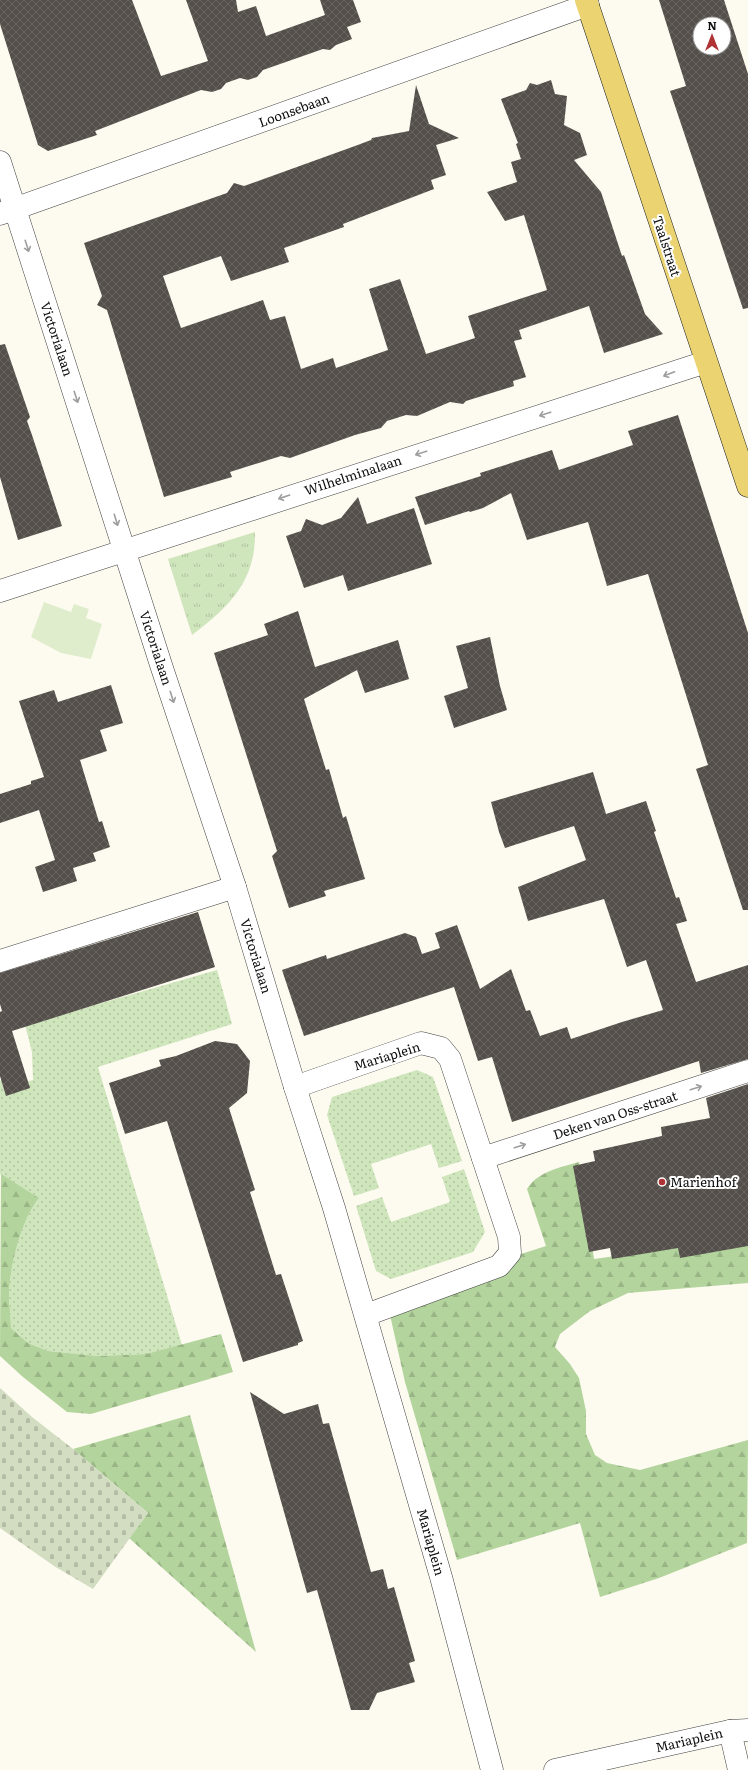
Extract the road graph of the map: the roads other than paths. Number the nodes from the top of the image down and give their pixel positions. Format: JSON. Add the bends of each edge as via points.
{"nodes":[{"id":1,"x":587,"y":3,"type":"edge"},
{"id":2,"x":0,"y":162,"type":"edge"},
{"id":3,"x":7,"y":212,"type":"edge"},
{"id":4,"x":706,"y":362,"type":"junction"},
{"id":5,"x":748,"y":486,"type":"edge"},
{"id":6,"x":125,"y":550,"type":"junction"},
{"id":7,"x":0,"y":591,"type":"edge"},
{"id":8,"x":235,"y":887,"type":"junction"},
{"id":9,"x":0,"y":961,"type":"edge"},
{"id":10,"x":748,"y":1071,"type":"edge"},
{"id":11,"x":295,"y":1087,"type":"junction"},
{"id":12,"x":483,"y":1158,"type":"junction"},
{"id":13,"x":366,"y":1315,"type":"junction"},
{"id":14,"x":739,"y":1730,"type":"edge"},
{"id":15,"x":492,"y":1770,"type":"edge"},
{"id":16,"x":555,"y":1770,"type":"edge"},
{"id":17,"x":739,"y":1770,"type":"edge"}],
"edges":[{"from":1,"to":3,"type":"street","name":"Loonsebaan"},
{"from":1,"to":4,"type":"main road","name":"Taalstraat"},
{"from":2,"to":3,"type":"street","name":"Victorialaan"},
{"from":3,"to":6,"type":"street","name":"Victorialaan","one_way":true},
{"from":4,"to":5,"type":"main road","name":"Taalstraat"},
{"from":4,"to":6,"type":"street","name":"Wilhelminalaan","one_way":true},
{"from":6,"to":7,"type":"street","name":"Wilhelminalaan"},
{"from":6,"to":8,"type":"street","name":"Victorialaan","one_way":true},
{"from":8,"to":9,"type":"street"},
{"from":8,"to":11,"type":"street","name":"Victorialaan"},
{"from":12,"to":10,"type":"street","name":"Deken van Oss-straat","one_way":true},
{"from":11,"to":12,"type":"street","name":"Mariaplein","via":[[421,1043],[440,1048],[450,1059]]},
{"from":11,"to":13,"type":"street","name":"Mariaplein"},
{"from":12,"to":13,"type":"street","name":"Mariaplein","via":[[509,1237],[510,1253],[500,1266]]},
{"from":13,"to":15,"type":"street","name":"Mariaplein"},
{"from":14,"to":16,"type":"street","name":"Mariaplein"},
{"from":14,"to":17,"type":"street"}]}
